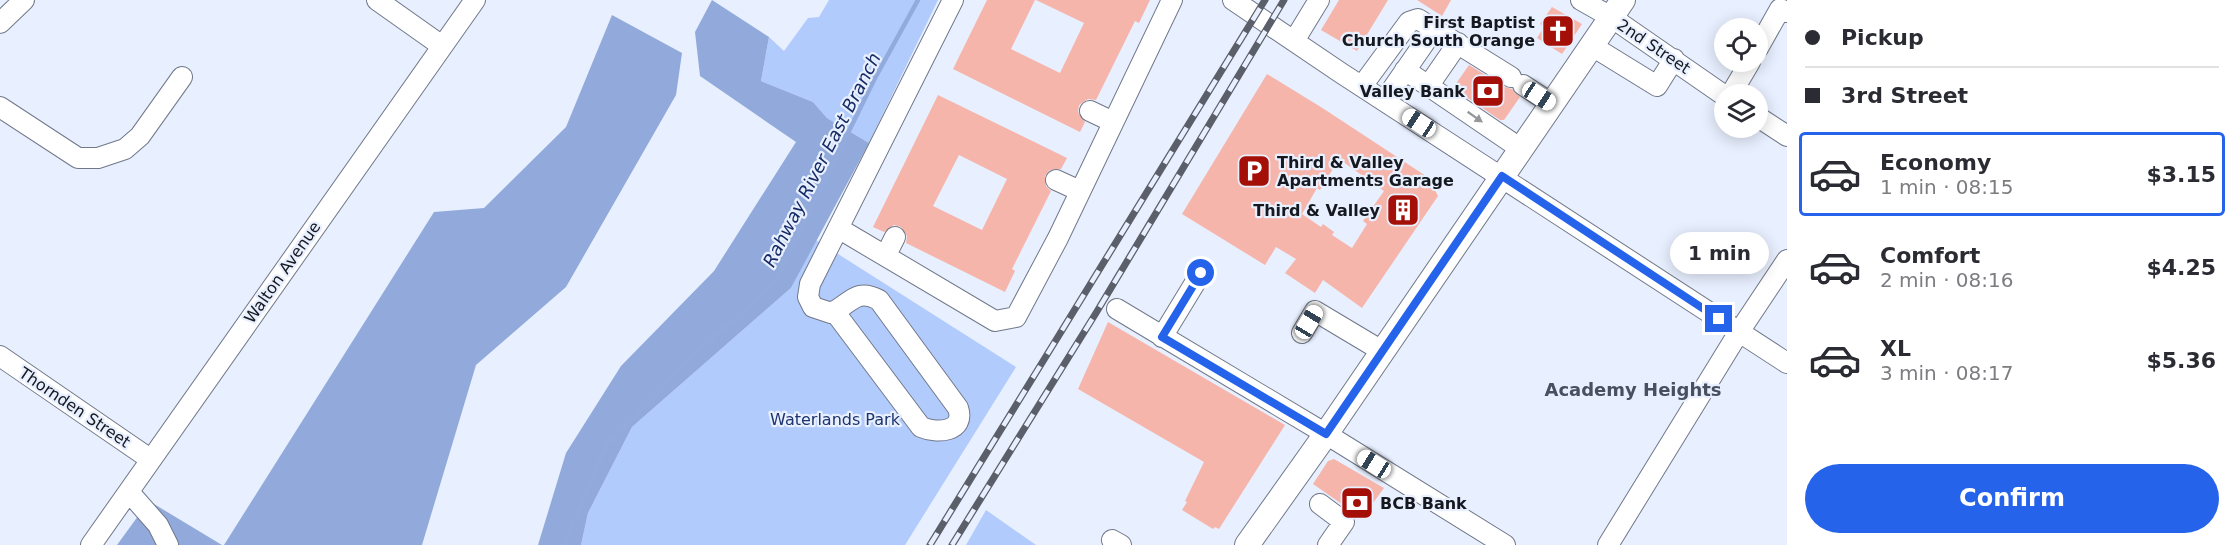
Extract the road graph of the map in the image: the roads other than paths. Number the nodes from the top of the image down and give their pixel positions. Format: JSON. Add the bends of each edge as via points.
{"nodes":[{"id":1,"x":24,"y":0,"type":"edge"},
{"id":2,"x":377,"y":0,"type":"edge"},
{"id":3,"x":475,"y":0,"type":"edge"},
{"id":4,"x":953,"y":0,"type":"edge"},
{"id":5,"x":1172,"y":0,"type":"edge"},
{"id":6,"x":1233,"y":0,"type":"edge"},
{"id":7,"x":1319,"y":0,"type":"edge"},
{"id":8,"x":1581,"y":0,"type":"edge"},
{"id":9,"x":1617,"y":8,"type":"edge"},
{"id":10,"x":1787,"y":12,"type":"edge"},
{"id":11,"x":0,"y":23,"type":"edge"},
{"id":12,"x":1434,"y":29,"type":"junction"},
{"id":13,"x":1768,"y":30,"type":"edge"},
{"id":14,"x":1294,"y":41,"type":"junction"},
{"id":15,"x":1458,"y":43,"type":"junction"},
{"id":16,"x":442,"y":46,"type":"junction"},
{"id":17,"x":1592,"y":46,"type":"junction"},
{"id":18,"x":1674,"y":59,"type":"junction"},
{"id":19,"x":1405,"y":70,"type":"junction"},
{"id":20,"x":182,"y":76,"type":"dead end"},
{"id":21,"x":1429,"y":85,"type":"junction"},
{"id":22,"x":1362,"y":86,"type":"junction"},
{"id":23,"x":1714,"y":88,"type":"edge"},
{"id":24,"x":1384,"y":101,"type":"junction"},
{"id":25,"x":1552,"y":104,"type":"junction"},
{"id":26,"x":0,"y":107,"type":"edge"},
{"id":27,"x":1090,"y":111,"type":"dead end"},
{"id":28,"x":1113,"y":122,"type":"junction"},
{"id":29,"x":1768,"y":124,"type":"edge"},
{"id":30,"x":1787,"y":136,"type":"edge"},
{"id":31,"x":1521,"y":149,"type":"junction"},
{"id":32,"x":1502,"y":176,"type":"junction"},
{"id":33,"x":1056,"y":180,"type":"dead end"},
{"id":34,"x":1080,"y":191,"type":"junction"},
{"id":35,"x":837,"y":228,"type":"junction"},
{"id":36,"x":1787,"y":260,"type":"edge"},
{"id":37,"x":1201,"y":273,"type":"dead end"},
{"id":38,"x":1117,"y":309,"type":"dead end"},
{"id":39,"x":834,"y":312,"type":"junction"},
{"id":40,"x":1739,"y":332,"type":"junction"},
{"id":41,"x":1302,"y":333,"type":"dead end"},
{"id":42,"x":1162,"y":337,"type":"junction"},
{"id":43,"x":1382,"y":351,"type":"junction"},
{"id":44,"x":0,"y":356,"type":"edge"},
{"id":45,"x":1787,"y":363,"type":"edge"},
{"id":46,"x":1326,"y":434,"type":"junction"},
{"id":47,"x":150,"y":459,"type":"junction"},
{"id":48,"x":129,"y":492,"type":"junction"},
{"id":49,"x":1320,"y":504,"type":"dead end"},
{"id":50,"x":91,"y":545,"type":"edge"},
{"id":51,"x":168,"y":545,"type":"edge"},
{"id":52,"x":1247,"y":545,"type":"edge"},
{"id":53,"x":1328,"y":545,"type":"edge"},
{"id":54,"x":1505,"y":545,"type":"edge"},
{"id":55,"x":1608,"y":545,"type":"edge"}],
"edges":[{"from":1,"to":11,"type":"street"},
{"from":2,"to":16,"type":"street"},
{"from":3,"to":16,"type":"street","name":"Walton Avenue"},
{"from":4,"to":35,"type":"street"},
{"from":5,"to":28,"type":"street"},
{"from":6,"to":14,"type":"street"},
{"from":7,"to":14,"type":"street"},
{"from":8,"to":9,"type":"street","name":"2nd Street"},
{"from":9,"to":17,"type":"main road"},
{"from":9,"to":18,"type":"street","name":"2nd Street"},
{"from":10,"to":13,"type":"street","via":[[1780,9]]},
{"from":12,"to":15,"type":"street"},
{"from":12,"to":19,"type":"street"},
{"from":12,"to":22,"type":"street","via":[[1418,19],[1409,22]]},
{"from":14,"to":22,"type":"street","via":[[1328,73]]},
{"from":15,"to":21,"type":"street"},
{"from":15,"to":25,"type":"street"},
{"from":16,"to":47,"type":"street","name":"Walton Avenue"},
{"from":17,"to":18,"type":"street","via":[[1657,86]]},
{"from":17,"to":25,"type":"main road"},
{"from":18,"to":23,"type":"street","name":"2nd Street"},
{"from":19,"to":21,"type":"street"},
{"from":19,"to":24,"type":"street"},
{"from":20,"to":26,"type":"street","via":[[140,136],[124,149],[98,158],[78,158]]},
{"from":21,"to":31,"type":"street","one_way":true},
{"from":22,"to":24,"type":"street"},
{"from":24,"to":32,"type":"street"},
{"from":25,"to":31,"type":"main road"},
{"from":27,"to":28,"type":"street"},
{"from":28,"to":34,"type":"street"},
{"from":29,"to":30,"type":"street"},
{"from":31,"to":32,"type":"main road"},
{"from":32,"to":40,"type":"street"},
{"from":32,"to":43,"type":"main road"},
{"from":33,"to":34,"type":"street"},
{"from":34,"to":35,"type":"street","via":[[1016,317],[995,321],[890,246]]},
{"from":35,"to":39,"type":"street","via":[[808,289],[813,307]]},
{"from":36,"to":40,"type":"street"},
{"from":37,"to":42,"type":"street"},
{"from":38,"to":42,"type":"street"},
{"from":39,"to":39,"type":"street","via":[[855,297],[867,295],[879,300],[958,408],[957,423],[942,431],[921,427]]},
{"from":40,"to":45,"type":"street"},
{"from":40,"to":55,"type":"street"},
{"from":41,"to":43,"type":"street","via":[[1315,311]]},
{"from":42,"to":46,"type":"street"},
{"from":43,"to":46,"type":"main road"},
{"from":44,"to":47,"type":"street","name":"Thornden Street"},
{"from":46,"to":52,"type":"main road"},
{"from":46,"to":54,"type":"street"},
{"from":47,"to":48,"type":"street","name":"Walton Avenue"},
{"from":48,"to":50,"type":"street","name":"Walton Avenue"},
{"from":48,"to":51,"type":"street","via":[[158,525]]},
{"from":49,"to":53,"type":"street","via":[[1344,522]]}]}
